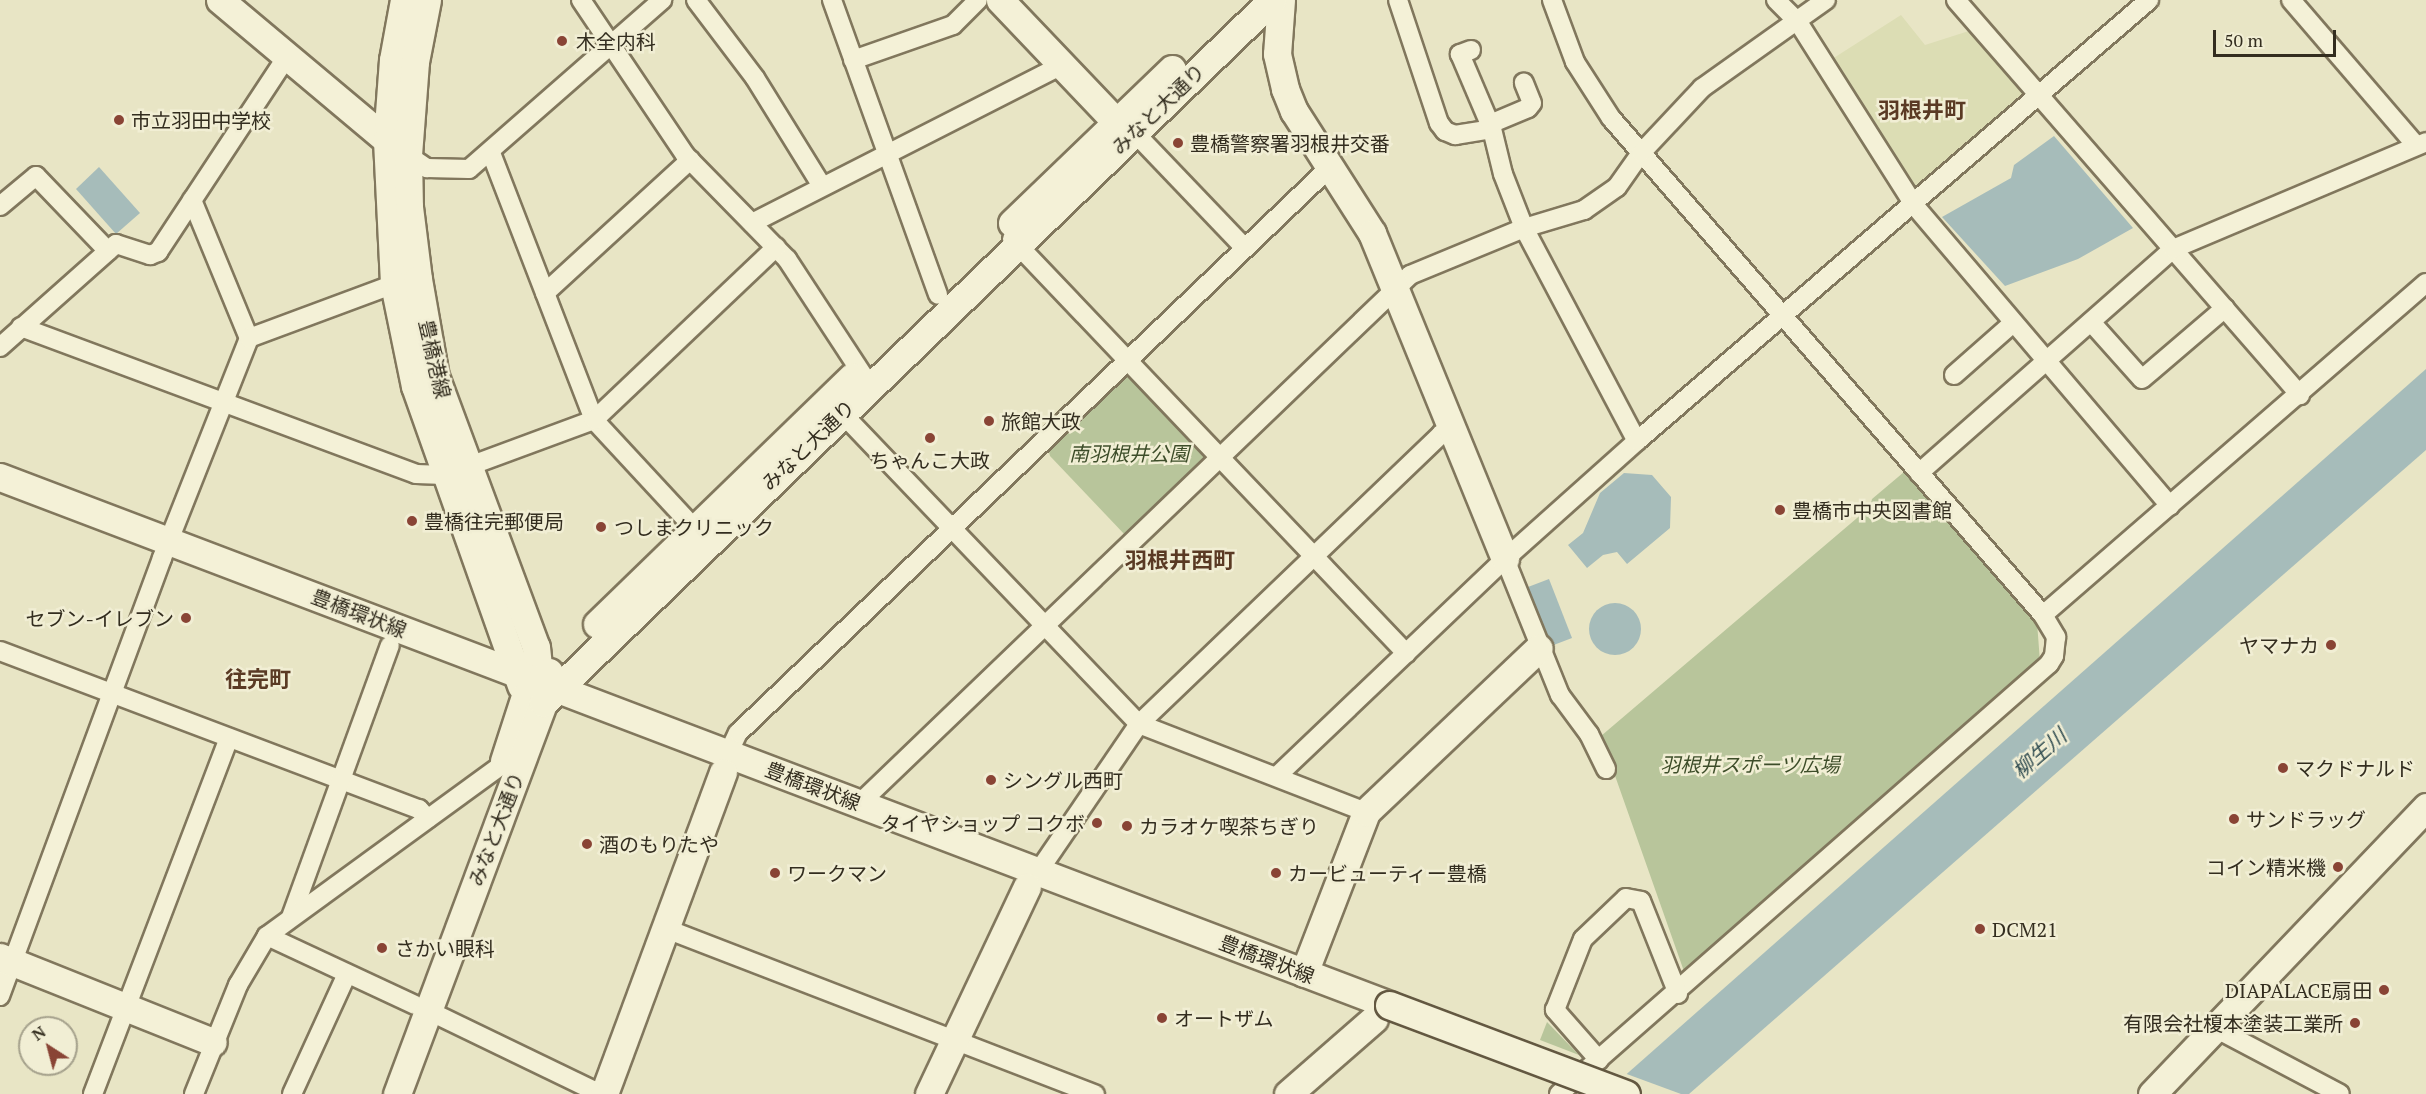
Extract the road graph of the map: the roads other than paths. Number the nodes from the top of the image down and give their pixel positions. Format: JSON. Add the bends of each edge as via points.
{"nodes":[{"id":1,"x":220,"y":0,"type":"edge"},
{"id":2,"x":404,"y":0,"type":"edge"},
{"id":3,"x":427,"y":0,"type":"edge"},
{"id":4,"x":581,"y":0,"type":"edge"},
{"id":5,"x":662,"y":0,"type":"edge"},
{"id":6,"x":696,"y":0,"type":"edge"},
{"id":7,"x":832,"y":0,"type":"edge"},
{"id":8,"x":978,"y":0,"type":"edge"},
{"id":9,"x":1000,"y":0,"type":"edge"},
{"id":10,"x":1245,"y":0,"type":"edge"},
{"id":11,"x":1272,"y":0,"type":"edge"},
{"id":12,"x":1281,"y":0,"type":"edge"},
{"id":13,"x":1398,"y":0,"type":"edge"},
{"id":14,"x":1552,"y":0,"type":"edge"},
{"id":15,"x":1776,"y":0,"type":"edge"},
{"id":16,"x":1826,"y":0,"type":"edge"},
{"id":17,"x":1956,"y":0,"type":"edge"},
{"id":18,"x":2149,"y":0,"type":"edge"},
{"id":19,"x":2291,"y":0,"type":"edge"},
{"id":20,"x":1797,"y":22,"type":"junction"},
{"id":21,"x":610,"y":43,"type":"junction"},
{"id":22,"x":1471,"y":50,"type":"dead end"},
{"id":23,"x":288,"y":55,"type":"junction"},
{"id":24,"x":853,"y":60,"type":"junction"},
{"id":25,"x":1062,"y":65,"type":"junction"},
{"id":26,"x":1524,"y":83,"type":"dead end"},
{"id":27,"x":2037,"y":97,"type":"junction"},
{"id":28,"x":1491,"y":126,"type":"junction"},
{"id":29,"x":1125,"y":127,"type":"junction"},
{"id":30,"x":387,"y":140,"type":"junction"},
{"id":31,"x":2421,"y":143,"type":"edge"},
{"id":32,"x":888,"y":152,"type":"junction"},
{"id":33,"x":490,"y":153,"type":"junction"},
{"id":34,"x":1641,"y":153,"type":"junction"},
{"id":35,"x":408,"y":156,"type":"junction"},
{"id":36,"x":690,"y":160,"type":"junction"},
{"id":37,"x":1330,"y":167,"type":"junction"},
{"id":38,"x":822,"y":186,"type":"junction"},
{"id":39,"x":192,"y":200,"type":"junction"},
{"id":40,"x":1914,"y":205,"type":"junction"},
{"id":41,"x":0,"y":206,"type":"edge"},
{"id":42,"x":752,"y":223,"type":"junction"},
{"id":43,"x":1524,"y":228,"type":"junction"},
{"id":44,"x":1010,"y":238,"type":"junction"},
{"id":45,"x":776,"y":247,"type":"junction"},
{"id":46,"x":1244,"y":247,"type":"junction"},
{"id":47,"x":2173,"y":249,"type":"junction"},
{"id":48,"x":108,"y":250,"type":"junction"},
{"id":49,"x":2426,"y":283,"type":"edge"},
{"id":50,"x":394,"y":284,"type":"junction"},
{"id":51,"x":1396,"y":290,"type":"junction"},
{"id":52,"x":545,"y":293,"type":"junction"},
{"id":53,"x":938,"y":294,"type":"junction"},
{"id":54,"x":2224,"y":308,"type":"junction"},
{"id":55,"x":1785,"y":316,"type":"junction"},
{"id":56,"x":2091,"y":322,"type":"junction"},
{"id":57,"x":2013,"y":323,"type":"junction"},
{"id":58,"x":8,"y":334,"type":"edge"},
{"id":59,"x":249,"y":338,"type":"junction"},
{"id":60,"x":1127,"y":360,"type":"junction"},
{"id":61,"x":2045,"y":361,"type":"junction"},
{"id":62,"x":1954,"y":375,"type":"dead end"},
{"id":63,"x":865,"y":378,"type":"junction"},
{"id":64,"x":2300,"y":395,"type":"junction"},
{"id":65,"x":223,"y":401,"type":"junction"},
{"id":66,"x":835,"y":406,"type":"junction"},
{"id":67,"x":594,"y":420,"type":"junction"},
{"id":68,"x":1452,"y":430,"type":"junction"},
{"id":69,"x":1638,"y":441,"type":"junction"},
{"id":70,"x":1221,"y":457,"type":"junction"},
{"id":71,"x":455,"y":471,"type":"junction"},
{"id":72,"x":1919,"y":473,"type":"junction"},
{"id":73,"x":0,"y":477,"type":"edge"},
{"id":74,"x":0,"y":496,"type":"edge"},
{"id":75,"x":2170,"y":506,"type":"junction"},
{"id":76,"x":694,"y":528,"type":"junction"},
{"id":77,"x":953,"y":531,"type":"junction"},
{"id":78,"x":166,"y":550,"type":"junction"},
{"id":79,"x":1314,"y":556,"type":"junction"},
{"id":80,"x":1505,"y":559,"type":"junction"},
{"id":81,"x":2043,"y":615,"type":"junction"},
{"id":82,"x":1044,"y":627,"type":"junction"},
{"id":83,"x":390,"y":645,"type":"junction"},
{"id":84,"x":1539,"y":648,"type":"junction"},
{"id":85,"x":0,"y":651,"type":"edge"},
{"id":86,"x":1406,"y":652,"type":"junction"},
{"id":87,"x":536,"y":689,"type":"junction"},
{"id":88,"x":114,"y":693,"type":"junction"},
{"id":89,"x":1139,"y":724,"type":"junction"},
{"id":90,"x":229,"y":738,"type":"junction"},
{"id":91,"x":725,"y":763,"type":"junction"},
{"id":92,"x":503,"y":764,"type":"junction"},
{"id":93,"x":1606,"y":769,"type":"dead end"},
{"id":94,"x":1278,"y":776,"type":"junction"},
{"id":95,"x":341,"y":780,"type":"junction"},
{"id":96,"x":859,"y":804,"type":"junction"},
{"id":97,"x":2426,"y":807,"type":"edge"},
{"id":98,"x":1366,"y":812,"type":"junction"},
{"id":99,"x":428,"y":819,"type":"junction"},
{"id":100,"x":1032,"y":879,"type":"junction"},
{"id":101,"x":291,"y":916,"type":"junction"},
{"id":102,"x":664,"y":928,"type":"junction"},
{"id":103,"x":267,"y":936,"type":"junction"},
{"id":104,"x":6,"y":959,"type":"edge"},
{"id":105,"x":1304,"y":973,"type":"junction"},
{"id":106,"x":347,"y":974,"type":"junction"},
{"id":107,"x":1678,"y":993,"type":"junction"},
{"id":108,"x":0,"y":996,"type":"edge"},
{"id":109,"x":128,"y":1005,"type":"junction"},
{"id":110,"x":421,"y":1008,"type":"junction"},
{"id":111,"x":1382,"y":1015,"type":"junction"},
{"id":112,"x":2215,"y":1028,"type":"junction"},
{"id":113,"x":955,"y":1039,"type":"junction"},
{"id":114,"x":213,"y":1042,"type":"junction"},
{"id":115,"x":1599,"y":1060,"type":"junction"},
{"id":116,"x":93,"y":1094,"type":"edge"},
{"id":117,"x":194,"y":1094,"type":"edge"},
{"id":118,"x":292,"y":1094,"type":"edge"},
{"id":119,"x":381,"y":1094,"type":"edge"},
{"id":120,"x":397,"y":1094,"type":"edge"},
{"id":121,"x":603,"y":1094,"type":"edge"},
{"id":122,"x":929,"y":1094,"type":"edge"},
{"id":123,"x":1095,"y":1094,"type":"edge"},
{"id":124,"x":1288,"y":1094,"type":"edge"},
{"id":125,"x":1559,"y":1094,"type":"edge"},
{"id":126,"x":1573,"y":1094,"type":"edge"},
{"id":127,"x":1626,"y":1094,"type":"edge"},
{"id":128,"x":2152,"y":1094,"type":"edge"},
{"id":129,"x":2340,"y":1094,"type":"edge"}],
"edges":[{"from":1,"to":23,"type":"main road"},
{"from":2,"to":30,"type":"main road","name":"豊橋港線","via":[[393,60]]},
{"from":3,"to":35,"type":"main road","name":"豊橋港線","via":[[415,62]]},
{"from":4,"to":21,"type":"street"},
{"from":5,"to":21,"type":"street"},
{"from":6,"to":38,"type":"street","via":[[756,78]]},
{"from":7,"to":24,"type":"street"},
{"from":8,"to":24,"type":"street","via":[[953,25]]},
{"from":9,"to":25,"type":"main road"},
{"from":10,"to":29,"type":"main road","name":"みなと大通り"},
{"from":11,"to":29,"type":"main road","name":"みなと大通り"},
{"from":12,"to":37,"type":"main road","via":[[1280,73],[1294,111]]},
{"from":13,"to":28,"type":"street","via":[[1412,48],[1445,131],[1455,135]]},
{"from":14,"to":34,"type":"street","via":[[1587,83]]},
{"from":15,"to":20,"type":"street"},
{"from":16,"to":20,"type":"street"},
{"from":17,"to":27,"type":"street"},
{"from":18,"to":27,"type":"street"},
{"from":19,"to":31,"type":"street"},
{"from":20,"to":34,"type":"street","via":[[1702,88]]},
{"from":20,"to":40,"type":"street"},
{"from":21,"to":33,"type":"street"},
{"from":21,"to":36,"type":"street"},
{"from":22,"to":28,"type":"street","via":[[1460,54]]},
{"from":23,"to":30,"type":"main road"},
{"from":23,"to":39,"type":"street"},
{"from":24,"to":32,"type":"street"},
{"from":25,"to":29,"type":"main road"},
{"from":25,"to":32,"type":"street"},
{"from":26,"to":28,"type":"street","via":[[1532,103]]},
{"from":27,"to":40,"type":"street"},
{"from":27,"to":47,"type":"street"},
{"from":28,"to":43,"type":"street","via":[[1503,174]]},
{"from":29,"to":44,"type":"main road","name":"みなと大通り"},
{"from":29,"to":46,"type":"street"},
{"from":30,"to":35,"type":"street"},
{"from":30,"to":50,"type":"main road","name":"豊橋港線"},
{"from":31,"to":47,"type":"street"},
{"from":32,"to":38,"type":"street"},
{"from":32,"to":53,"type":"street"},
{"from":33,"to":35,"type":"street","via":[[460,172],[427,168]]},
{"from":33,"to":52,"type":"street"},
{"from":34,"to":43,"type":"street","via":[[1617,187],[1584,210]]},
{"from":34,"to":55,"type":"street"},
{"from":35,"to":71,"type":"main road","name":"豊橋港線","via":[[417,279]]},
{"from":36,"to":42,"type":"street"},
{"from":36,"to":52,"type":"street"},
{"from":37,"to":46,"type":"street"},
{"from":37,"to":51,"type":"main road","via":[[1372,233]]},
{"from":38,"to":42,"type":"street"},
{"from":39,"to":48,"type":"street","via":[[158,252],[150,255],[116,244]]},
{"from":39,"to":59,"type":"street"},
{"from":40,"to":55,"type":"street"},
{"from":40,"to":57,"type":"street"},
{"from":41,"to":48,"type":"street","via":[[36,176]]},
{"from":42,"to":45,"type":"street"},
{"from":43,"to":51,"type":"street","via":[[1410,274]]},
{"from":43,"to":69,"type":"street"},
{"from":44,"to":53,"type":"main road","name":"みなと大通り"},
{"from":44,"to":60,"type":"street"},
{"from":44,"to":63,"type":"main road","name":"みなと大通り"},
{"from":45,"to":63,"type":"street"},
{"from":45,"to":67,"type":"street"},
{"from":46,"to":60,"type":"street"},
{"from":47,"to":54,"type":"street"},
{"from":47,"to":56,"type":"street"},
{"from":48,"to":58,"type":"street"},
{"from":49,"to":64,"type":"street"},
{"from":50,"to":59,"type":"street"},
{"from":50,"to":71,"type":"main road","name":"豊橋港線","via":[[415,386]]},
{"from":51,"to":68,"type":"main road"},
{"from":51,"to":70,"type":"street"},
{"from":52,"to":67,"type":"street"},
{"from":53,"to":63,"type":"main road","name":"みなと大通り"},
{"from":54,"to":56,"type":"street","via":[[2142,380]]},
{"from":54,"to":64,"type":"street"},
{"from":55,"to":69,"type":"street"},
{"from":55,"to":72,"type":"street"},
{"from":56,"to":61,"type":"street"},
{"from":57,"to":61,"type":"street"},
{"from":57,"to":62,"type":"street"},
{"from":58,"to":65,"type":"street"},
{"from":59,"to":65,"type":"street"},
{"from":60,"to":70,"type":"street"},
{"from":60,"to":77,"type":"street"},
{"from":61,"to":72,"type":"street"},
{"from":61,"to":75,"type":"street"},
{"from":63,"to":66,"type":"main road","name":"みなと大通り"},
{"from":64,"to":75,"type":"street"},
{"from":65,"to":71,"type":"street","via":[[416,474]]},
{"from":65,"to":78,"type":"street"},
{"from":66,"to":76,"type":"main road","name":"みなと大通り"},
{"from":66,"to":77,"type":"street"},
{"from":66,"to":87,"type":"main road","name":"みなと大通り"},
{"from":67,"to":71,"type":"street"},
{"from":67,"to":76,"type":"street"},
{"from":68,"to":79,"type":"street","via":[[1441,434]]},
{"from":68,"to":80,"type":"main road"},
{"from":69,"to":80,"type":"street"},
{"from":70,"to":79,"type":"street"},
{"from":70,"to":82,"type":"street"},
{"from":71,"to":87,"type":"main road","name":"豊橋港線"},
{"from":72,"to":81,"type":"street"},
{"from":73,"to":78,"type":"main road","name":"豊橋環状線"},
{"from":74,"to":78,"type":"main road","name":"豊橋環状線"},
{"from":75,"to":81,"type":"street"},
{"from":76,"to":87,"type":"main road","name":"みなと大通り"},
{"from":77,"to":82,"type":"street"},
{"from":77,"to":91,"type":"street","via":[[738,733]]},
{"from":78,"to":83,"type":"main road","name":"豊橋環状線"},
{"from":78,"to":87,"type":"main road","name":"豊橋環状線"},
{"from":78,"to":88,"type":"street"},
{"from":79,"to":86,"type":"street"},
{"from":79,"to":89,"type":"street"},
{"from":80,"to":84,"type":"street"},
{"from":80,"to":86,"type":"street"},
{"from":81,"to":107,"type":"street","via":[[2056,637],[2049,664]]},
{"from":82,"to":89,"type":"street"},
{"from":82,"to":96,"type":"street"},
{"from":83,"to":87,"type":"main road","name":"豊橋環状線"},
{"from":83,"to":95,"type":"street"},
{"from":84,"to":93,"type":"street","via":[[1560,695],[1589,734]]},
{"from":84,"to":98,"type":"main road"},
{"from":85,"to":88,"type":"street"},
{"from":86,"to":94,"type":"street"},
{"from":87,"to":91,"type":"main road","name":"豊橋環状線"},
{"from":87,"to":92,"type":"main road","name":"みなと大通り"},
{"from":87,"to":110,"type":"main road","name":"みなと大通り"},
{"from":88,"to":90,"type":"street"},
{"from":88,"to":104,"type":"street"},
{"from":89,"to":94,"type":"street"},
{"from":89,"to":100,"type":"street"},
{"from":90,"to":95,"type":"street"},
{"from":90,"to":109,"type":"street"},
{"from":91,"to":96,"type":"main road","name":"豊橋環状線"},
{"from":91,"to":100,"type":"main road","name":"豊橋環状線"},
{"from":91,"to":102,"type":"main road"},
{"from":92,"to":99,"type":"street"},
{"from":92,"to":110,"type":"main road","name":"みなと大通り"},
{"from":94,"to":98,"type":"street"},
{"from":95,"to":99,"type":"street","via":[[419,809]]},
{"from":95,"to":101,"type":"street"},
{"from":96,"to":100,"type":"main road","name":"豊橋環状線"},
{"from":97,"to":112,"type":"main road"},
{"from":98,"to":105,"type":"main road"},
{"from":99,"to":101,"type":"street"},
{"from":100,"to":105,"type":"main road","name":"豊橋環状線"},
{"from":100,"to":111,"type":"main road","name":"豊橋環状線"},
{"from":100,"to":113,"type":"main road"},
{"from":101,"to":103,"type":"street"},
{"from":102,"to":113,"type":"street"},
{"from":102,"to":121,"type":"main road"},
{"from":103,"to":106,"type":"street"},
{"from":103,"to":114,"type":"street"},
{"from":104,"to":108,"type":"street"},
{"from":104,"to":109,"type":"main road"},
{"from":105,"to":111,"type":"main road","name":"豊橋環状線"},
{"from":106,"to":110,"type":"street"},
{"from":106,"to":118,"type":"street"},
{"from":107,"to":115,"type":"street"},
{"from":107,"to":115,"type":"street","via":[[1641,901],[1626,898],[1583,939],[1555,1010]]},
{"from":109,"to":114,"type":"main road"},
{"from":109,"to":116,"type":"street"},
{"from":110,"to":119,"type":"main road","name":"みなと大通り"},
{"from":110,"to":120,"type":"main road","name":"みなと大通り"},
{"from":110,"to":121,"type":"street"},
{"from":111,"to":124,"type":"main road"},
{"from":111,"to":126,"type":"main road","name":"豊橋環状線"},
{"from":111,"to":127,"type":"main road","name":"豊橋環状線","bridge":true},
{"from":112,"to":128,"type":"main road"},
{"from":112,"to":129,"type":"street"},
{"from":113,"to":122,"type":"main road"},
{"from":113,"to":123,"type":"street"},
{"from":114,"to":117,"type":"street"},
{"from":115,"to":125,"type":"street"}]}
